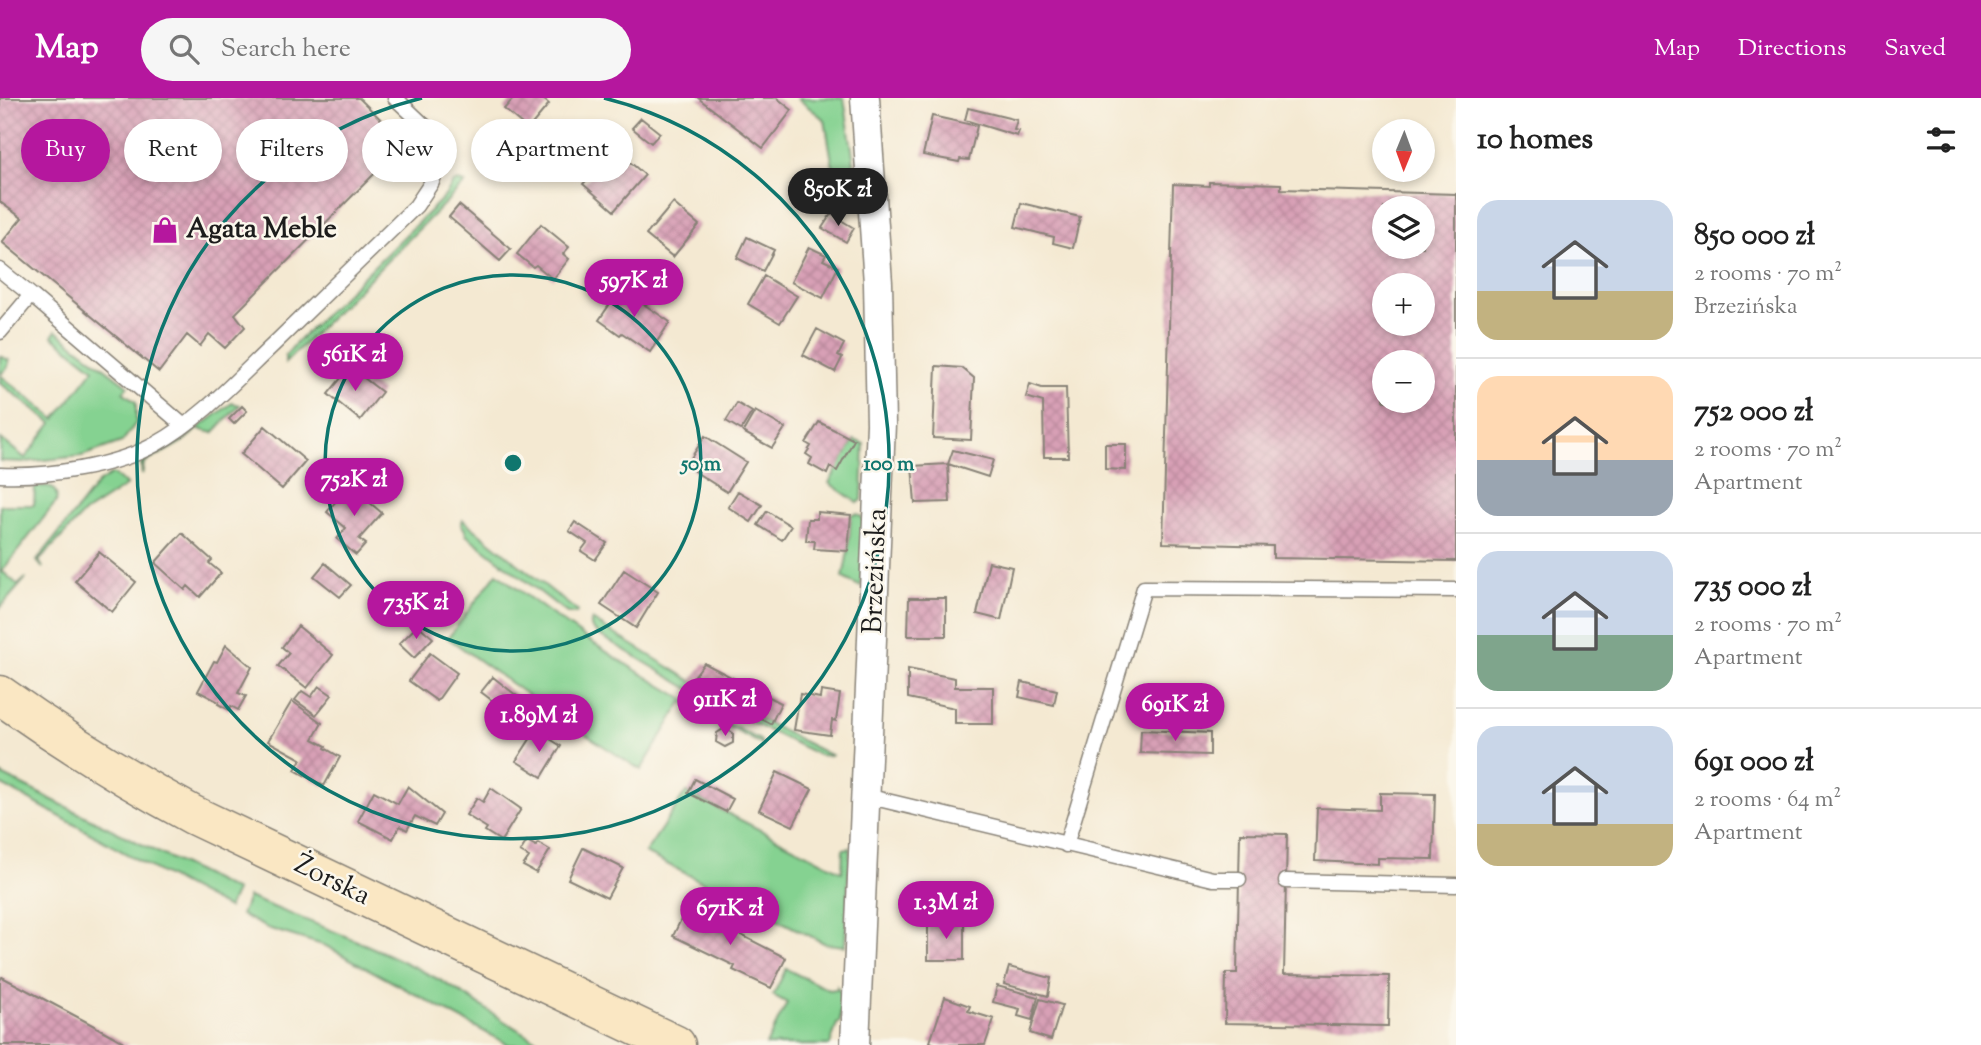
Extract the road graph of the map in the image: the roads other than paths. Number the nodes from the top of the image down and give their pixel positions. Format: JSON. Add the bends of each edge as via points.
{"nodes":[{"id":1,"x":395,"y":98,"type":"edge"},
{"id":2,"x":865,"y":98,"type":"edge"},
{"id":3,"x":0,"y":270,"type":"edge"},
{"id":4,"x":31,"y":295,"type":"junction"},
{"id":5,"x":0,"y":332,"type":"edge"},
{"id":6,"x":184,"y":426,"type":"junction"},
{"id":7,"x":0,"y":475,"type":"edge"},
{"id":8,"x":1456,"y":590,"type":"edge"},
{"id":9,"x":18,"y":715,"type":"edge"},
{"id":10,"x":866,"y":796,"type":"junction"},
{"id":11,"x":1066,"y":845,"type":"junction"},
{"id":12,"x":1239,"y":879,"type":"dead end"},
{"id":13,"x":1286,"y":881,"type":"dead end"},
{"id":14,"x":1456,"y":885,"type":"edge"},
{"id":15,"x":665,"y":1042,"type":"edge"},
{"id":16,"x":855,"y":1045,"type":"edge"}],
"edges":[{"from":1,"to":6,"type":"lane","via":[[428,129],[442,152],[432,182],[416,206]]},
{"from":2,"to":10,"type":"street","name":"Brzezińska","via":[[881,379]]},
{"from":3,"to":4,"type":"lane"},
{"from":4,"to":5,"type":"lane"},
{"from":4,"to":6,"type":"lane"},
{"from":6,"to":7,"type":"lane","via":[[154,445],[80,469]]},
{"from":8,"to":11,"type":"lane","via":[[1144,587]]},
{"from":9,"to":15,"type":"main road","name":"Żorska","via":[[193,815]]},
{"from":10,"to":11,"type":"lane"},
{"from":10,"to":16,"type":"street","name":"Brzezińska"},
{"from":11,"to":12,"type":"lane","via":[[1213,879]]},
{"from":13,"to":14,"type":"lane"}]}
